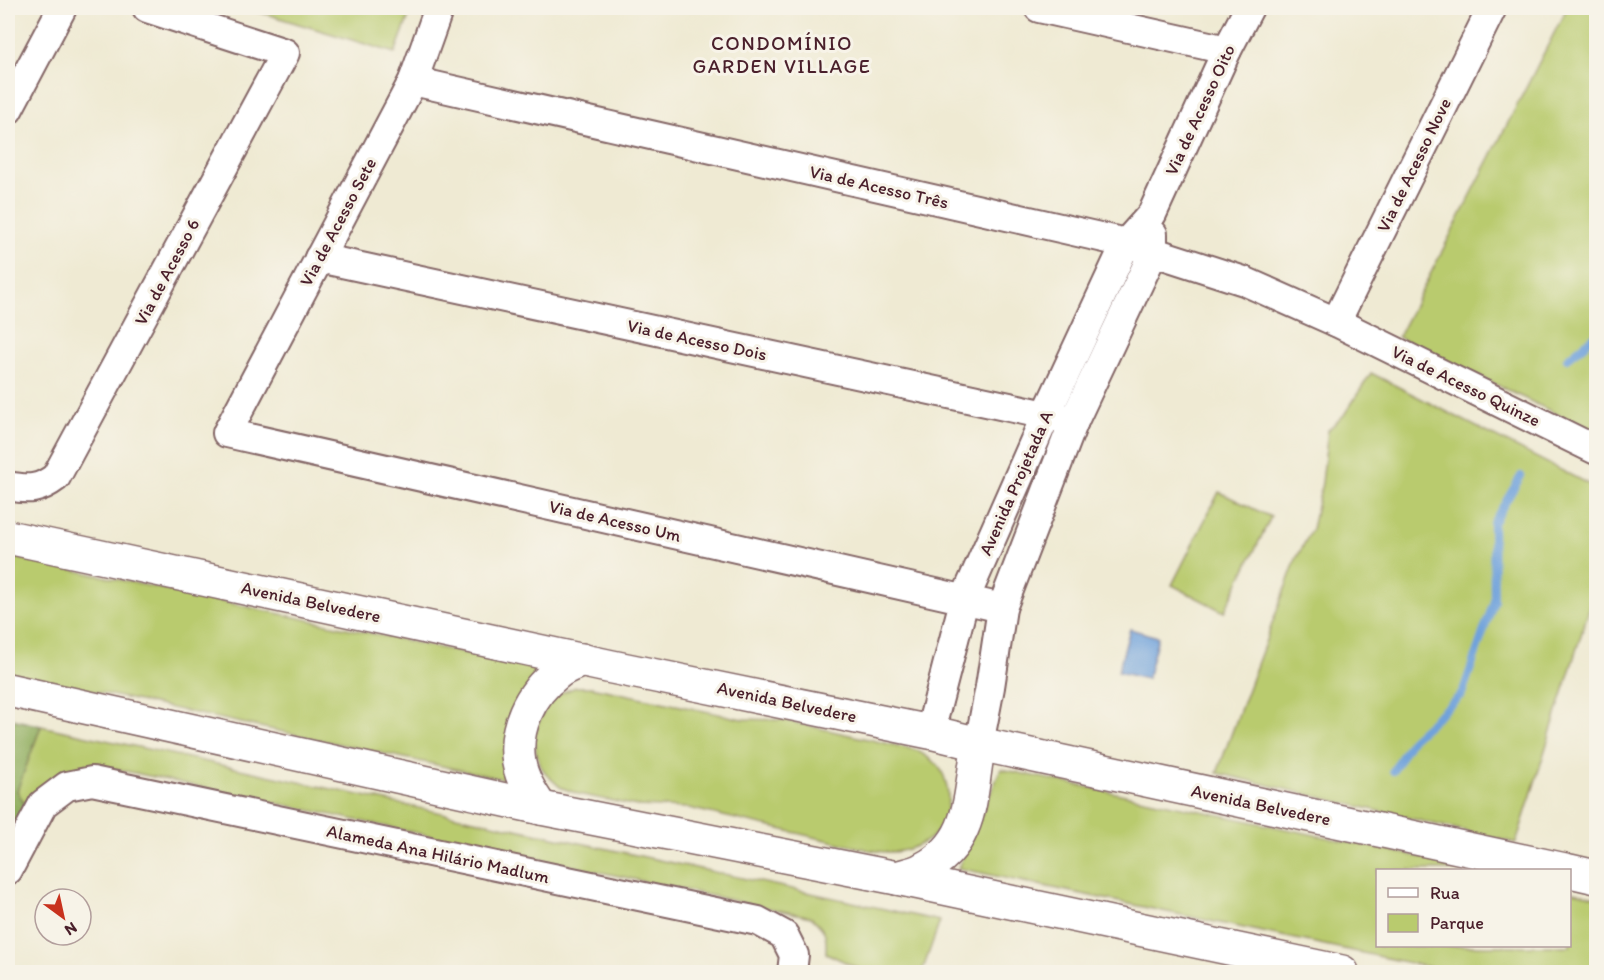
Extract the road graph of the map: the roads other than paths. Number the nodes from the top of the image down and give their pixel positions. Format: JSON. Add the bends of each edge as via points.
{"nodes":[{"id":1,"x":62,"y":8,"type":"edge"},
{"id":2,"x":147,"y":8,"type":"edge"},
{"id":3,"x":439,"y":8,"type":"edge"},
{"id":4,"x":1039,"y":8,"type":"edge"},
{"id":5,"x":1249,"y":8,"type":"edge"},
{"id":6,"x":1492,"y":8,"type":"edge"},
{"id":7,"x":1227,"y":50,"type":"junction"},
{"id":8,"x":413,"y":81,"type":"junction"},
{"id":9,"x":8,"y":110,"type":"edge"},
{"id":10,"x":1152,"y":214,"type":"junction"},
{"id":11,"x":1126,"y":243,"type":"junction"},
{"id":12,"x":1153,"y":253,"type":"junction"},
{"id":13,"x":319,"y":258,"type":"junction"},
{"id":14,"x":1336,"y":322,"type":"junction"},
{"id":15,"x":1046,"y":415,"type":"junction"},
{"id":16,"x":1074,"y":421,"type":"junction"},
{"id":17,"x":227,"y":433,"type":"joint"},
{"id":18,"x":1596,"y":450,"type":"edge"},
{"id":19,"x":8,"y":486,"type":"edge"},
{"id":20,"x":8,"y":537,"type":"edge"},
{"id":21,"x":964,"y":601,"type":"junction"},
{"id":22,"x":1002,"y":608,"type":"junction"},
{"id":23,"x":582,"y":660,"type":"junction"},
{"id":24,"x":945,"y":677,"type":"junction"},
{"id":25,"x":990,"y":687,"type":"junction"},
{"id":26,"x":8,"y":690,"type":"edge"},
{"id":27,"x":930,"y":732,"type":"junction"},
{"id":28,"x":979,"y":744,"type":"junction"},
{"id":29,"x":541,"y":808,"type":"junction"},
{"id":30,"x":1560,"y":869,"type":"edge"},
{"id":31,"x":8,"y":870,"type":"edge"},
{"id":32,"x":1571,"y":872,"type":"edge"},
{"id":33,"x":1596,"y":877,"type":"edge"},
{"id":34,"x":897,"y":878,"type":"junction"},
{"id":35,"x":793,"y":964,"type":"edge"},
{"id":36,"x":1342,"y":972,"type":"edge"}],
"edges":[{"from":1,"to":9,"type":"street"},
{"from":2,"to":19,"type":"street","name":"Via de Acesso 6","via":[[285,53],[56,477],[44,486],[30,489]]},
{"from":3,"to":8,"type":"street","name":"Via de Acesso Sete"},
{"from":4,"to":7,"type":"street"},
{"from":5,"to":7,"type":"street","name":"Via de Acesso Oito"},
{"from":6,"to":14,"type":"street","name":"Via de Acesso Nove"},
{"from":7,"to":10,"type":"street","name":"Via de Acesso Oito"},
{"from":8,"to":11,"type":"street","name":"Via de Acesso Três"},
{"from":8,"to":13,"type":"street","name":"Via de Acesso Sete"},
{"from":10,"to":11,"type":"street","name":"Via de Acesso Oito"},
{"from":10,"to":12,"type":"street","name":"Via de Acesso Oito"},
{"from":11,"to":12,"type":"street","name":"Via de Acesso Três"},
{"from":11,"to":15,"type":"street","name":"Avenida Projetada A"},
{"from":12,"to":14,"type":"street","name":"Via de Acesso Três","via":[[1244,281]]},
{"from":12,"to":16,"type":"street","name":"Avenida Projetada A"},
{"from":13,"to":15,"type":"street","name":"Via de Acesso Dois"},
{"from":13,"to":17,"type":"street","name":"Via de Acesso Sete"},
{"from":14,"to":18,"type":"street","name":"Via de Acesso Quinze"},
{"from":15,"to":16,"type":"street","name":"Via de Acesso Dois"},
{"from":15,"to":21,"type":"street","name":"Avenida Projetada A"},
{"from":16,"to":22,"type":"street","name":"Avenida Projetada A"},
{"from":17,"to":21,"type":"street","name":"Via de Acesso Um"},
{"from":20,"to":23,"type":"main road","name":"Avenida Belvedere"},
{"from":21,"to":22,"type":"street","name":"Via de Acesso Um"},
{"from":21,"to":24,"type":"street","name":"Avenida Projetada A"},
{"from":22,"to":25,"type":"street","name":"Avenida Projetada A"},
{"from":23,"to":27,"type":"main road","name":"Avenida Belvedere"},
{"from":23,"to":29,"type":"main road","via":[[558,672],[539,689],[525,711],[519,736],[519,762],[527,787]]},
{"from":24,"to":25,"type":"street"},
{"from":24,"to":27,"type":"street","name":"Avenida Projetada A"},
{"from":25,"to":28,"type":"street","name":"Avenida Projetada A"},
{"from":26,"to":29,"type":"main road"},
{"from":27,"to":28,"type":"main road","name":"Avenida Belvedere"},
{"from":28,"to":30,"type":"main road","name":"Avenida Belvedere"},
{"from":28,"to":34,"type":"main road","via":[[968,812],[959,836],[943,857],[922,870]]},
{"from":29,"to":34,"type":"main road"},
{"from":31,"to":35,"type":"street","name":"Alameda Ana Hilário Madlum","via":[[43,804],[67,786],[92,782],[758,921],[784,935]]},
{"from":32,"to":33,"type":"main road"},
{"from":34,"to":36,"type":"main road"}]}
